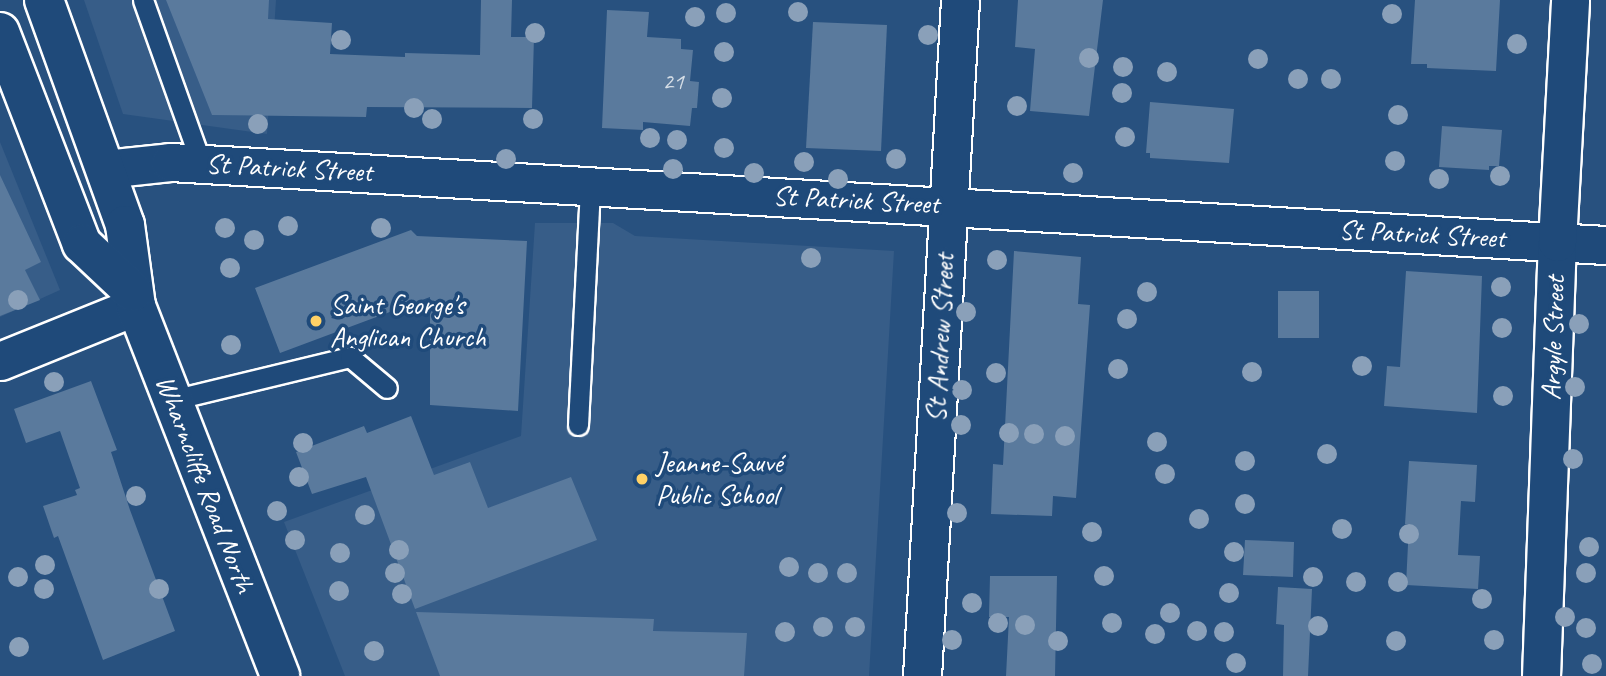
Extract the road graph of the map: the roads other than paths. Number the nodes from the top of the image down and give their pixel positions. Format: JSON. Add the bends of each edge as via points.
{"nodes":[{"id":1,"x":44,"y":0,"type":"edge"},
{"id":2,"x":144,"y":0,"type":"edge"},
{"id":3,"x":960,"y":0,"type":"edge"},
{"id":4,"x":1570,"y":0,"type":"edge"},
{"id":5,"x":4,"y":53,"type":"edge"},
{"id":6,"x":201,"y":163,"type":"junction"},
{"id":7,"x":105,"y":169,"type":"junction"},
{"id":8,"x":590,"y":185,"type":"junction"},
{"id":9,"x":947,"y":205,"type":"junction"},
{"id":10,"x":1557,"y":242,"type":"junction"},
{"id":11,"x":1606,"y":245,"type":"edge"},
{"id":12,"x":135,"y":299,"type":"junction"},
{"id":13,"x":0,"y":361,"type":"edge"},
{"id":14,"x":387,"y":388,"type":"dead end"},
{"id":15,"x":172,"y":400,"type":"junction"},
{"id":16,"x":578,"y":425,"type":"dead end"},
{"id":17,"x":280,"y":676,"type":"edge"},
{"id":18,"x":922,"y":676,"type":"edge"},
{"id":19,"x":1541,"y":676,"type":"edge"}],
"edges":[{"from":1,"to":7,"type":"main road","name":"Wharncliffe Road North"},
{"from":2,"to":6,"type":"lane"},
{"from":3,"to":9,"type":"street","name":"St Andrew Street"},
{"from":4,"to":10,"type":"street","name":"Argyle Street"},
{"from":5,"to":12,"type":"main road","name":"Wharncliffe Road North","via":[[82,244]]},
{"from":6,"to":7,"type":"street","name":"St Patrick Street"},
{"from":6,"to":8,"type":"street","name":"St Patrick Street"},
{"from":7,"to":12,"type":"main road","name":"Wharncliffe Road North","via":[[125,225]]},
{"from":8,"to":9,"type":"street","name":"St Patrick Street"},
{"from":8,"to":16,"type":"lane"},
{"from":9,"to":10,"type":"street","name":"St Patrick Street"},
{"from":9,"to":18,"type":"street","name":"St Andrew Street"},
{"from":10,"to":11,"type":"street","name":"St Patrick Street"},
{"from":10,"to":19,"type":"street","name":"Argyle Street"},
{"from":12,"to":13,"type":"street"},
{"from":12,"to":15,"type":"main road","name":"Wharncliffe Road North"},
{"from":14,"to":15,"type":"lane","via":[[350,358]]},
{"from":15,"to":17,"type":"main road","name":"Wharncliffe Road North"}]}
